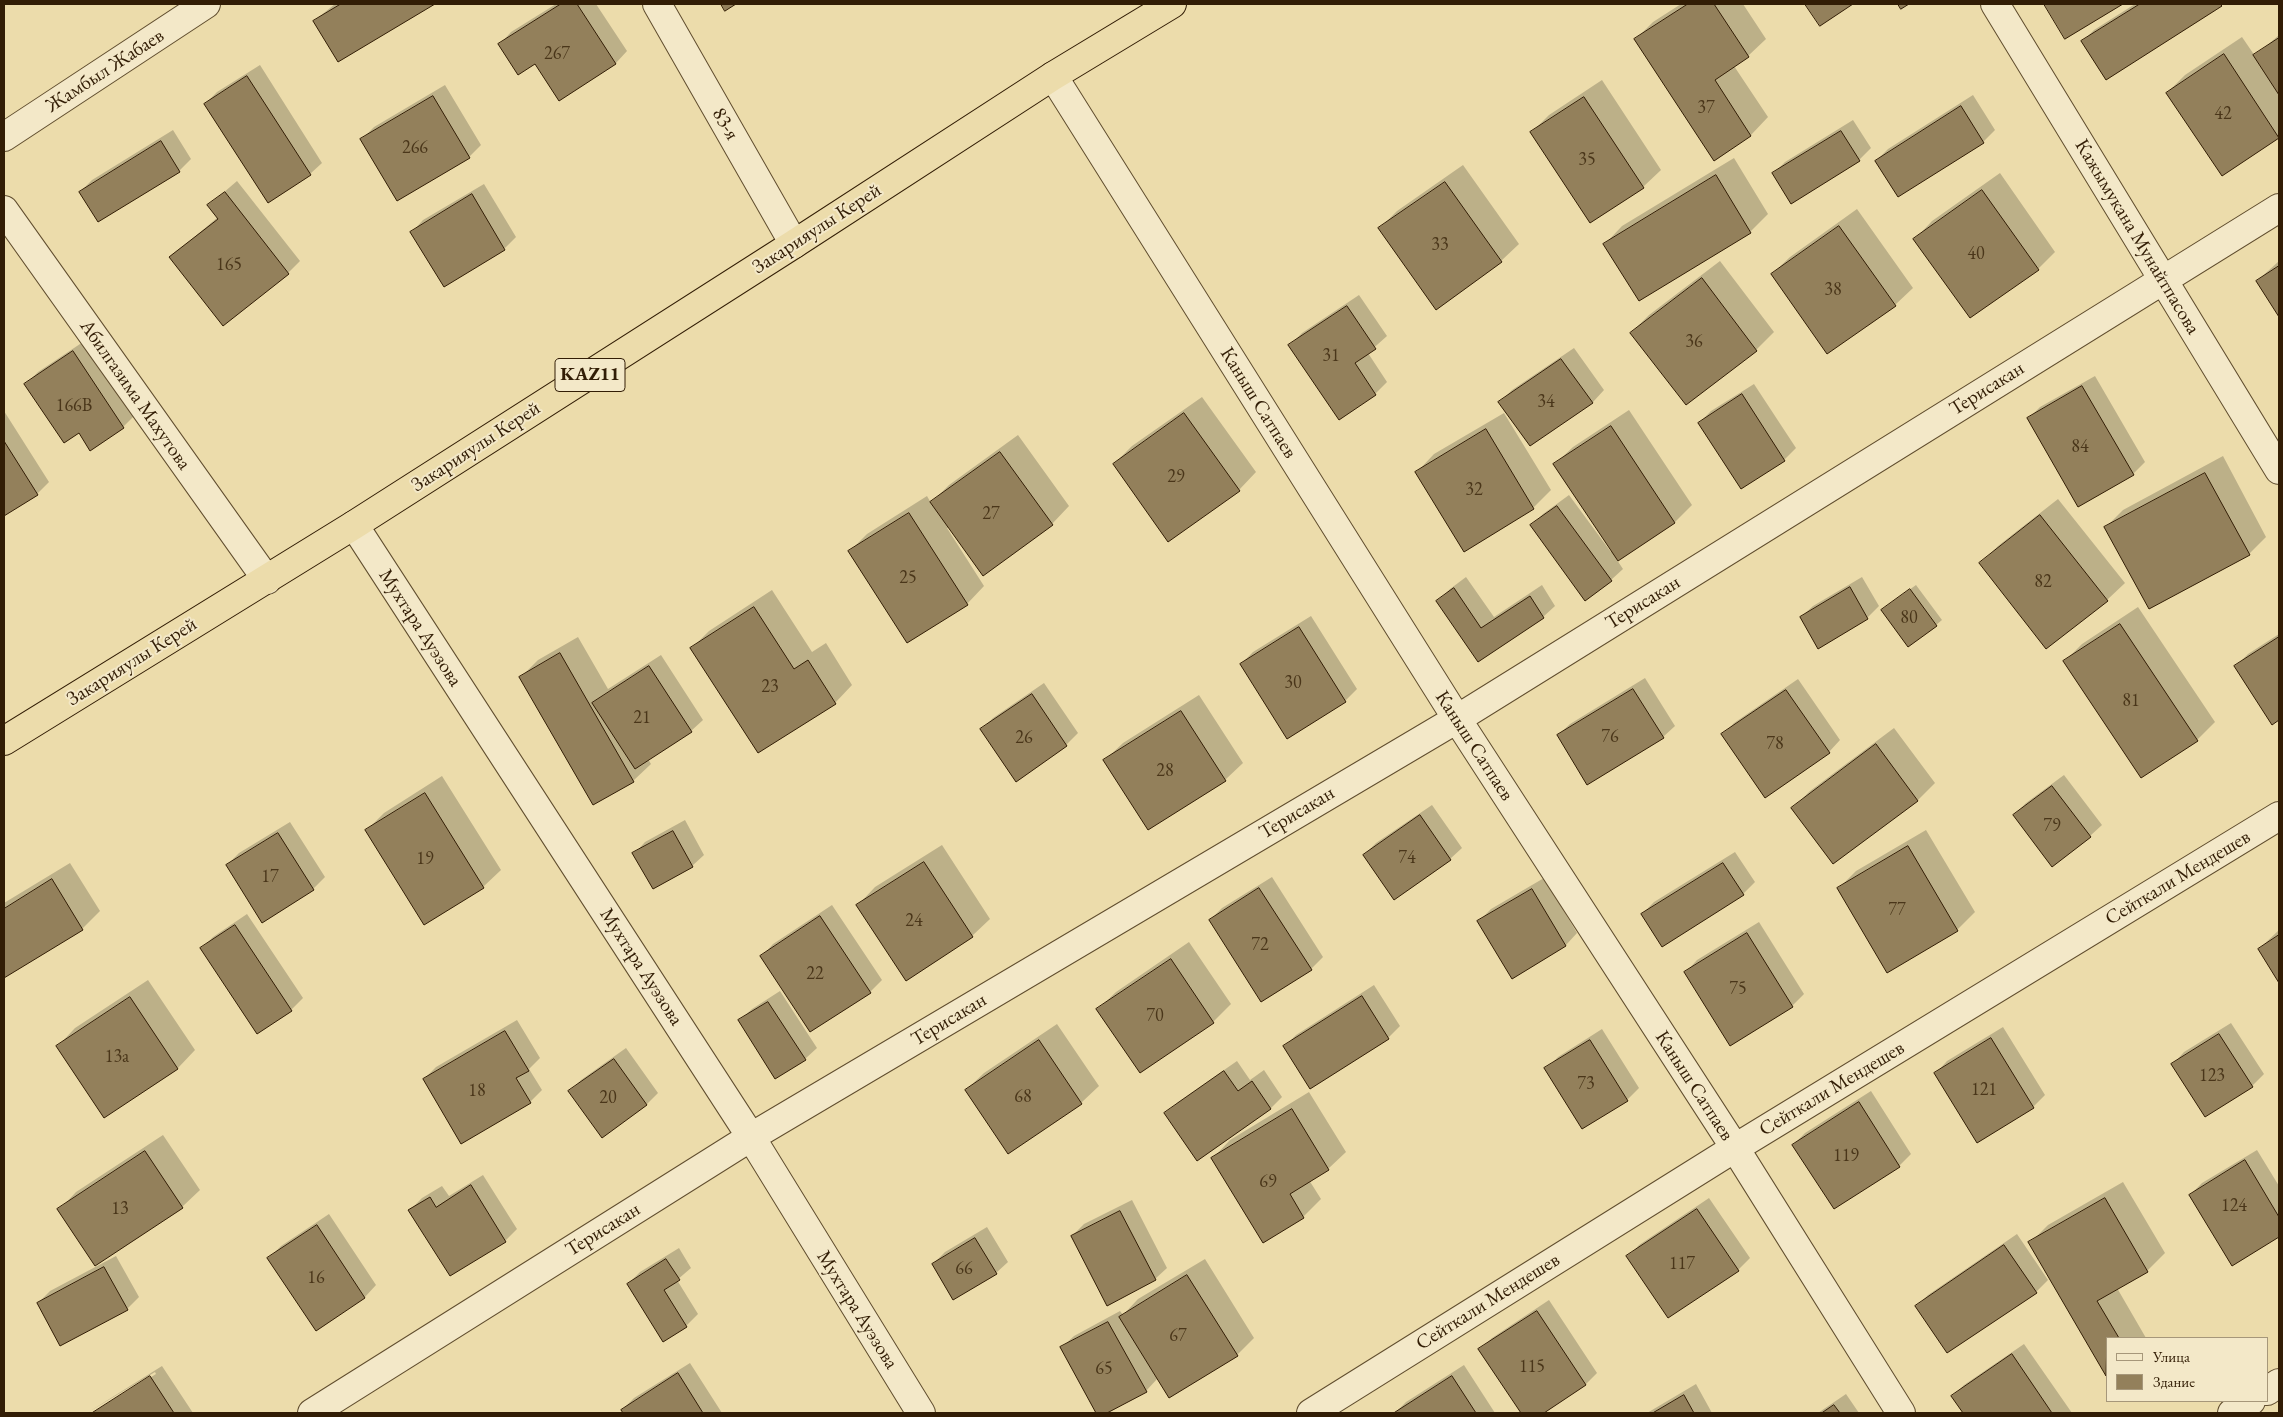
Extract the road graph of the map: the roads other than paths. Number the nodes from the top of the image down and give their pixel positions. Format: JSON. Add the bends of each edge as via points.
{"nodes":[{"id":1,"x":206,"y":4,"type":"edge"},
{"id":2,"x":657,"y":4,"type":"edge"},
{"id":3,"x":1172,"y":4,"type":"edge"},
{"id":4,"x":1995,"y":4,"type":"edge"},
{"id":5,"x":1052,"y":76,"type":"junction"},
{"id":6,"x":4,"y":137,"type":"edge"},
{"id":7,"x":2279,"y":208,"type":"edge"},
{"id":8,"x":4,"y":210,"type":"edge"},
{"id":9,"x":794,"y":244,"type":"junction"},
{"id":10,"x":2164,"y":279,"type":"junction"},
{"id":11,"x":2279,"y":470,"type":"edge"},
{"id":12,"x":354,"y":525,"type":"junction"},
{"id":13,"x":267,"y":580,"type":"junction"},
{"id":14,"x":1457,"y":719,"type":"junction"},
{"id":15,"x":4,"y":741,"type":"edge"},
{"id":16,"x":2279,"y":816,"type":"edge"},
{"id":17,"x":751,"y":1137,"type":"junction"},
{"id":18,"x":1735,"y":1148,"type":"junction"},
{"id":19,"x":2279,"y":1383,"type":"edge"},
{"id":20,"x":2268,"y":1390,"type":"edge"},
{"id":21,"x":2250,"y":1402,"type":"edge"},
{"id":22,"x":312,"y":1413,"type":"edge"},
{"id":23,"x":921,"y":1413,"type":"edge"},
{"id":24,"x":1311,"y":1413,"type":"edge"},
{"id":25,"x":1901,"y":1413,"type":"edge"},
{"id":26,"x":2232,"y":1413,"type":"edge"}],
"edges":[{"from":1,"to":6,"type":"street","name":"Жамбыл Жабаев"},
{"from":2,"to":9,"type":"street","name":"83-я"},
{"from":3,"to":5,"type":"highway","name":"Закарияулы Керей","number":"KAZ11"},
{"from":4,"to":10,"type":"street","name":"Кажымукана Мунайтпасова"},
{"from":5,"to":9,"type":"highway","name":"Закарияулы Керей","number":"KAZ11"},
{"from":5,"to":14,"type":"street","name":"Каныш Сатпаев"},
{"from":7,"to":10,"type":"street","name":"Терисакан"},
{"from":8,"to":13,"type":"street","name":"Абилгазима Махутова"},
{"from":9,"to":12,"type":"highway","name":"Закарияулы Керей","number":"KAZ11"},
{"from":10,"to":11,"type":"street","name":"Кажымукана Мунайтпасова"},
{"from":10,"to":14,"type":"street","name":"Терисакан"},
{"from":12,"to":13,"type":"highway","name":"Закарияулы Керей","number":"KAZ11"},
{"from":12,"to":17,"type":"street","name":"Мухтара Ауэзова"},
{"from":13,"to":15,"type":"highway","name":"Закарияулы Керей","number":"KAZ11"},
{"from":14,"to":17,"type":"street","name":"Терисакан"},
{"from":14,"to":18,"type":"street","name":"Каныш Сатпаев"},
{"from":16,"to":18,"type":"street","name":"Сейткали Мендешев"},
{"from":17,"to":22,"type":"street","name":"Терисакан"},
{"from":17,"to":23,"type":"street","name":"Мухтара Ауэзова"},
{"from":18,"to":24,"type":"street","name":"Сейткали Мендешев"},
{"from":18,"to":25,"type":"street","name":"Каныш Сатпаев"},
{"from":19,"to":20,"type":"street"},
{"from":21,"to":26,"type":"street"}]}
